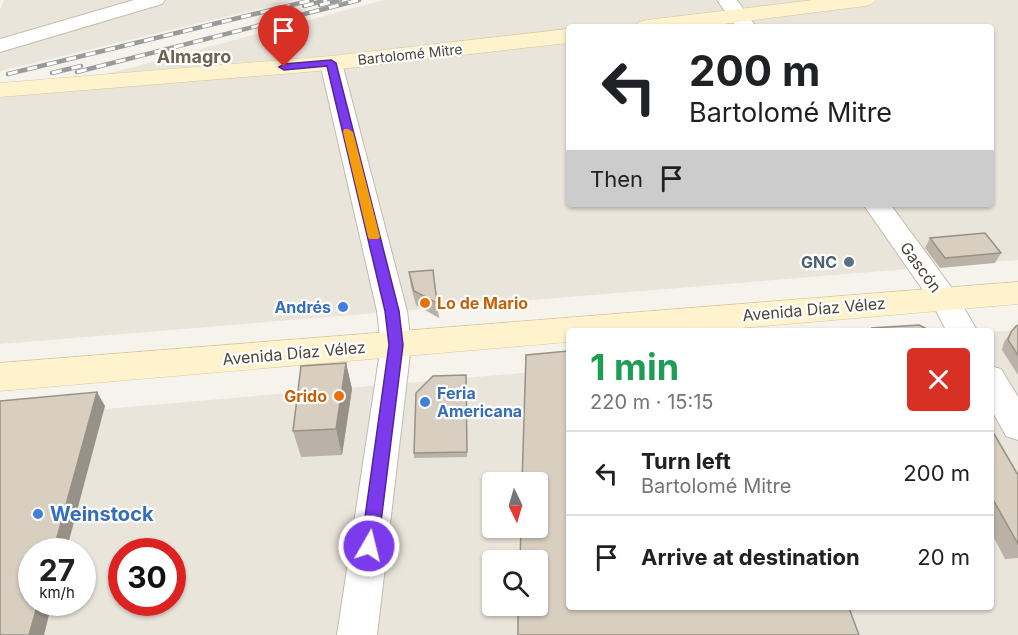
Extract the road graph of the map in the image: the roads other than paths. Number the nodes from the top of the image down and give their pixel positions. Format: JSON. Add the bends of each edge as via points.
{"nodes":[{"id":1,"x":154,"y":0,"type":"edge"},
{"id":2,"x":866,"y":0,"type":"edge"},
{"id":3,"x":737,"y":15,"type":"edge"},
{"id":4,"x":670,"y":24,"type":"edge"},
{"id":5,"x":566,"y":36,"type":"edge"},
{"id":6,"x":0,"y":46,"type":"edge"},
{"id":7,"x":331,"y":63,"type":"junction"},
{"id":8,"x":0,"y":90,"type":"edge"},
{"id":9,"x":878,"y":207,"type":"edge"},
{"id":10,"x":1018,"y":293,"type":"edge"},
{"id":11,"x":944,"y":298,"type":"junction"},
{"id":12,"x":594,"y":328,"type":"edge"},
{"id":13,"x":961,"y":328,"type":"edge"},
{"id":14,"x":566,"y":330,"type":"edge"},
{"id":15,"x":396,"y":345,"type":"junction"},
{"id":16,"x":0,"y":377,"type":"edge"},
{"id":17,"x":994,"y":385,"type":"edge"},
{"id":18,"x":1018,"y":426,"type":"edge"},
{"id":19,"x":357,"y":635,"type":"edge"}],
"edges":[{"from":1,"to":6,"type":"street"},
{"from":2,"to":3,"type":"street"},
{"from":3,"to":4,"type":"street"},
{"from":5,"to":7,"type":"street","name":"Bartolomé Mitre"},
{"from":7,"to":8,"type":"street","name":"Bartolomé Mitre"},
{"from":7,"to":15,"type":"street","via":[[392,311]]},
{"from":9,"to":11,"type":"street","name":"Gascón"},
{"from":10,"to":11,"type":"street","name":"Avenida Díaz Vélez"},
{"from":11,"to":12,"type":"street","name":"Avenida Díaz Vélez"},
{"from":11,"to":13,"type":"street","name":"Gascón"},
{"from":14,"to":15,"type":"street","name":"Avenida Díaz Vélez"},
{"from":15,"to":16,"type":"street","name":"Avenida Díaz Vélez"},
{"from":15,"to":19,"type":"street"},
{"from":17,"to":18,"type":"street"}]}
